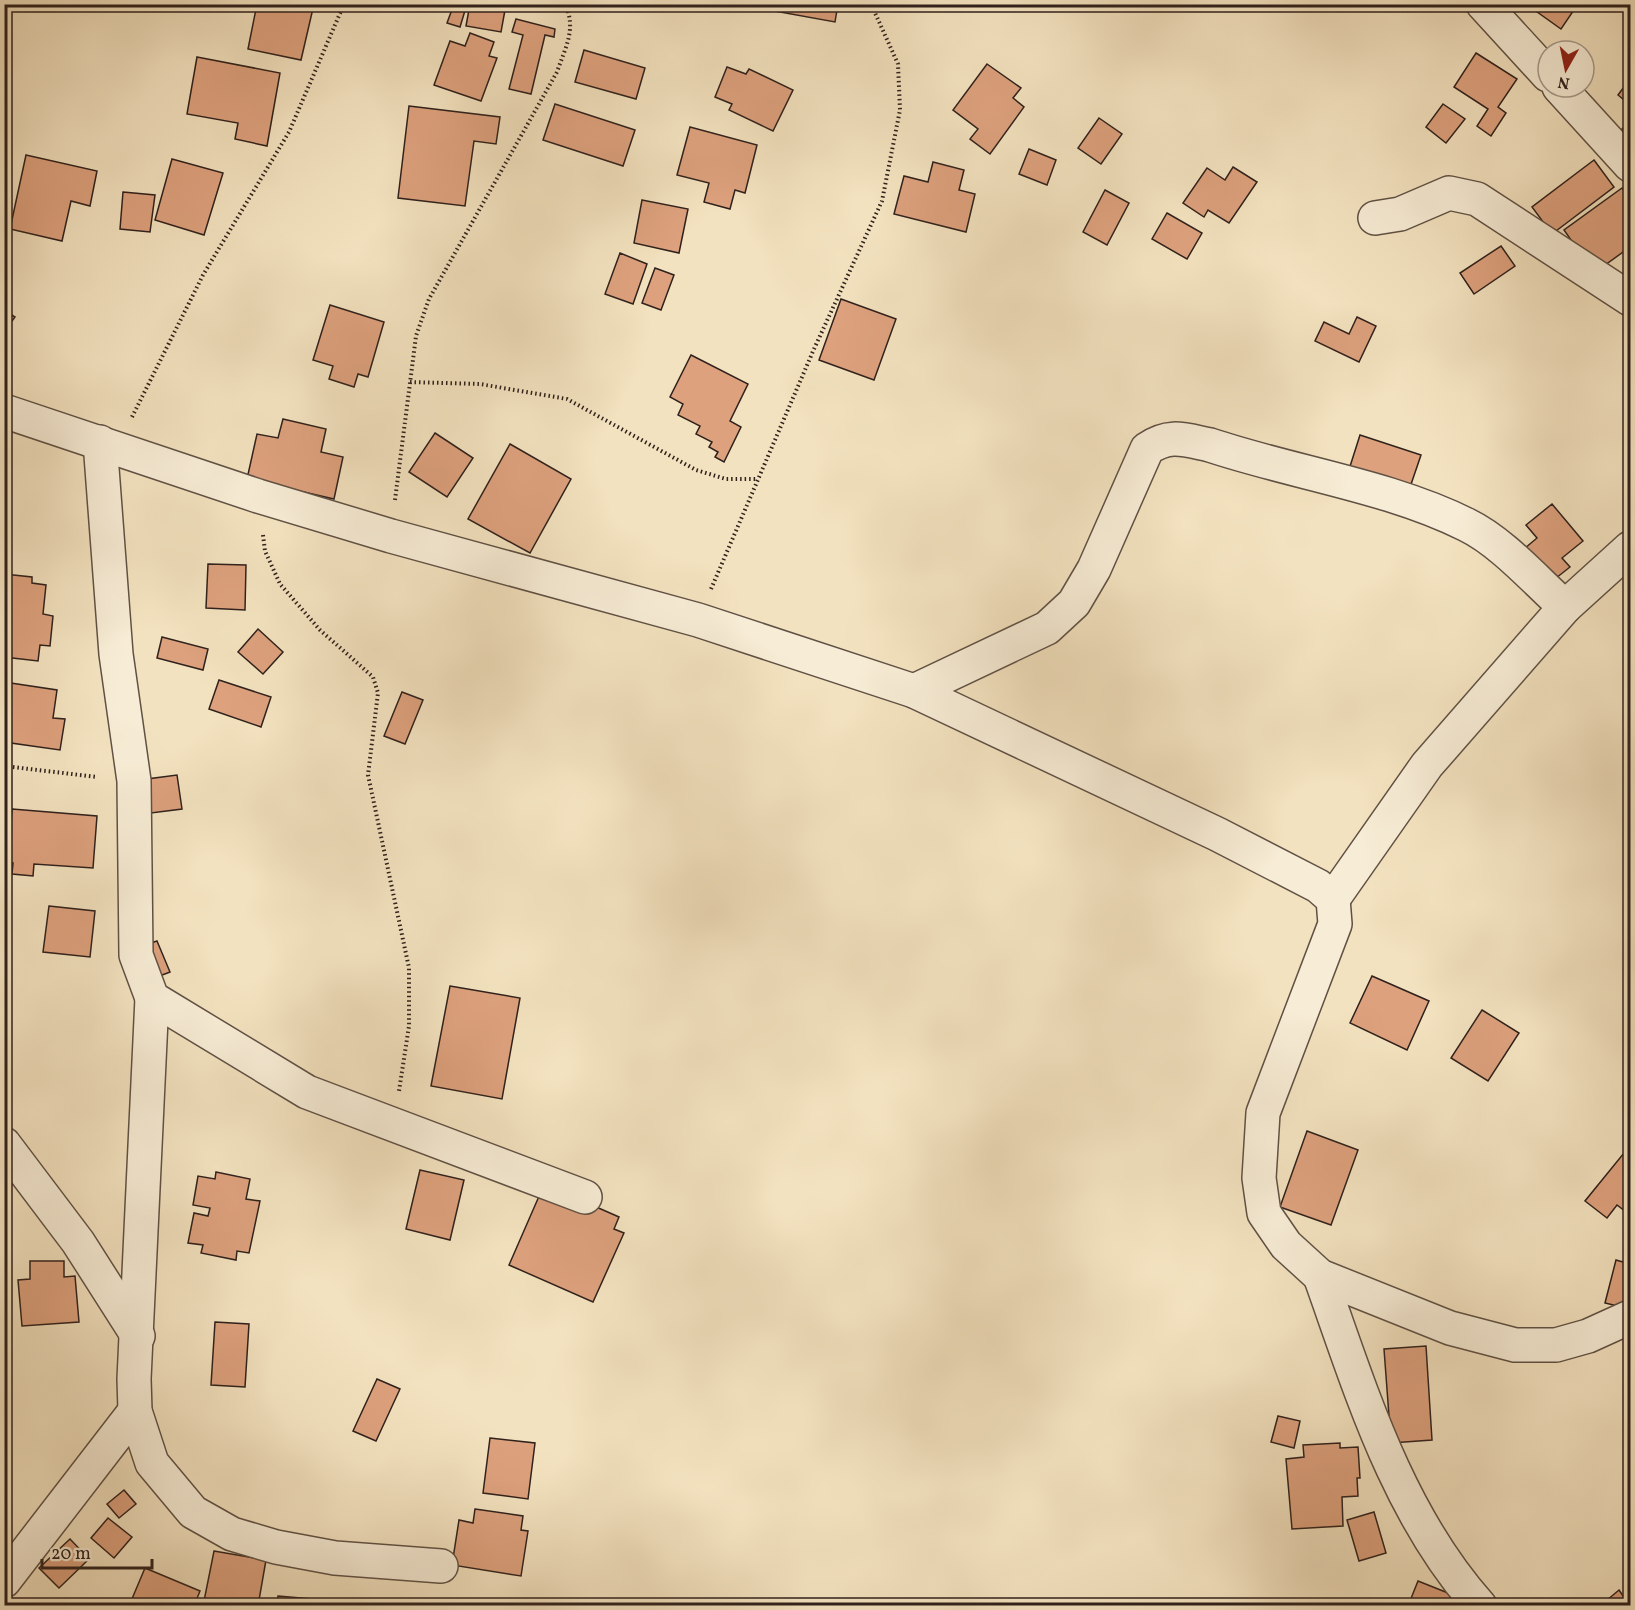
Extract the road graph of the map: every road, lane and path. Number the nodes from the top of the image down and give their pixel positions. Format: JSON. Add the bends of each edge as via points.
{"nodes":[{"id":1,"x":344,"y":4,"type":"edge"},
{"id":2,"x":565,"y":4,"type":"edge"},
{"id":3,"x":871,"y":4,"type":"edge"},
{"id":4,"x":1483,"y":4,"type":"edge"},
{"id":5,"x":1536,"y":62,"type":"edge"},
{"id":6,"x":1570,"y":99,"type":"edge"},
{"id":7,"x":1630,"y":165,"type":"edge"},
{"id":8,"x":1375,"y":218,"type":"dead end"},
{"id":9,"x":1630,"y":300,"type":"edge"},
{"id":10,"x":410,"y":382,"type":"junction"},
{"id":11,"x":4,"y":411,"type":"edge"},
{"id":12,"x":108,"y":445,"type":"junction"},
{"id":13,"x":758,"y":480,"type":"junction"},
{"id":14,"x":258,"y":496,"type":"junction"},
{"id":15,"x":391,"y":537,"type":"junction"},
{"id":16,"x":1630,"y":548,"type":"edge"},
{"id":17,"x":1565,"y":607,"type":"junction"},
{"id":18,"x":698,"y":620,"type":"junction"},
{"id":19,"x":914,"y":691,"type":"junction"},
{"id":20,"x":4,"y":766,"type":"edge"},
{"id":21,"x":134,"y":782,"type":"junction"},
{"id":22,"x":1333,"y":899,"type":"junction"},
{"id":23,"x":152,"y":998,"type":"junction"},
{"id":24,"x":394,"y":1124,"type":"junction"},
{"id":25,"x":4,"y":1144,"type":"edge"},
{"id":26,"x":585,"y":1197,"type":"dead end"},
{"id":27,"x":1320,"y":1276,"type":"junction"},
{"id":28,"x":1630,"y":1317,"type":"edge"},
{"id":29,"x":138,"y":1336,"type":"junction"},
{"id":30,"x":135,"y":1410,"type":"junction"},
{"id":31,"x":441,"y":1566,"type":"dead end"},
{"id":32,"x":4,"y":1581,"type":"edge"},
{"id":33,"x":1480,"y":1605,"type":"edge"}],
"edges":[{"from":1,"to":12,"type":"path","via":[[290,132],[203,275]]},
{"from":2,"to":10,"type":"path","via":[[572,32],[557,72],[429,299],[416,336]]},
{"from":3,"to":13,"type":"path","via":[[898,64],[900,110],[882,201]]},
{"from":4,"to":5,"type":"street"},
{"from":6,"to":7,"type":"street"},
{"from":8,"to":9,"type":"street","via":[[1400,214],[1449,193],[1477,198]]},
{"from":10,"to":13,"type":"path","via":[[480,384],[567,399],[696,470],[726,479]]},
{"from":10,"to":15,"type":"path"},
{"from":11,"to":12,"type":"street"},
{"from":12,"to":14,"type":"street"},
{"from":12,"to":21,"type":"street","via":[[116,654]]},
{"from":13,"to":18,"type":"path"},
{"from":14,"to":15,"type":"street"},
{"from":14,"to":24,"type":"path","via":[[265,551],[280,584],[320,630],[373,677],[378,693],[368,775],[408,968],[409,1026]]},
{"from":15,"to":18,"type":"street"},
{"from":16,"to":17,"type":"street"},
{"from":17,"to":19,"type":"street","via":[[1507,554],[1469,526],[1418,505],[1210,445],[1178,438],[1161,439],[1148,448],[1094,569],[1074,603],[1047,628]]},
{"from":17,"to":22,"type":"street","via":[[1427,765]]},
{"from":18,"to":19,"type":"street"},
{"from":19,"to":22,"type":"street","via":[[1217,834],[1318,886]]},
{"from":20,"to":21,"type":"path"},
{"from":21,"to":23,"type":"street","via":[[136,956]]},
{"from":22,"to":27,"type":"street","via":[[1335,924],[1263,1113],[1258,1178],[1264,1213],[1286,1245]]},
{"from":23,"to":24,"type":"street","via":[[307,1092]]},
{"from":23,"to":29,"type":"street"},
{"from":24,"to":26,"type":"street"},
{"from":25,"to":29,"type":"street","via":[[78,1242]]},
{"from":27,"to":28,"type":"street","via":[[1450,1328],[1515,1345],[1556,1345]]},
{"from":27,"to":33,"type":"street","via":[[1392,1470],[1422,1526]]},
{"from":29,"to":30,"type":"street"},
{"from":30,"to":31,"type":"street","via":[[152,1463],[193,1512],[232,1534],[335,1558]]},
{"from":30,"to":32,"type":"street"}]}
